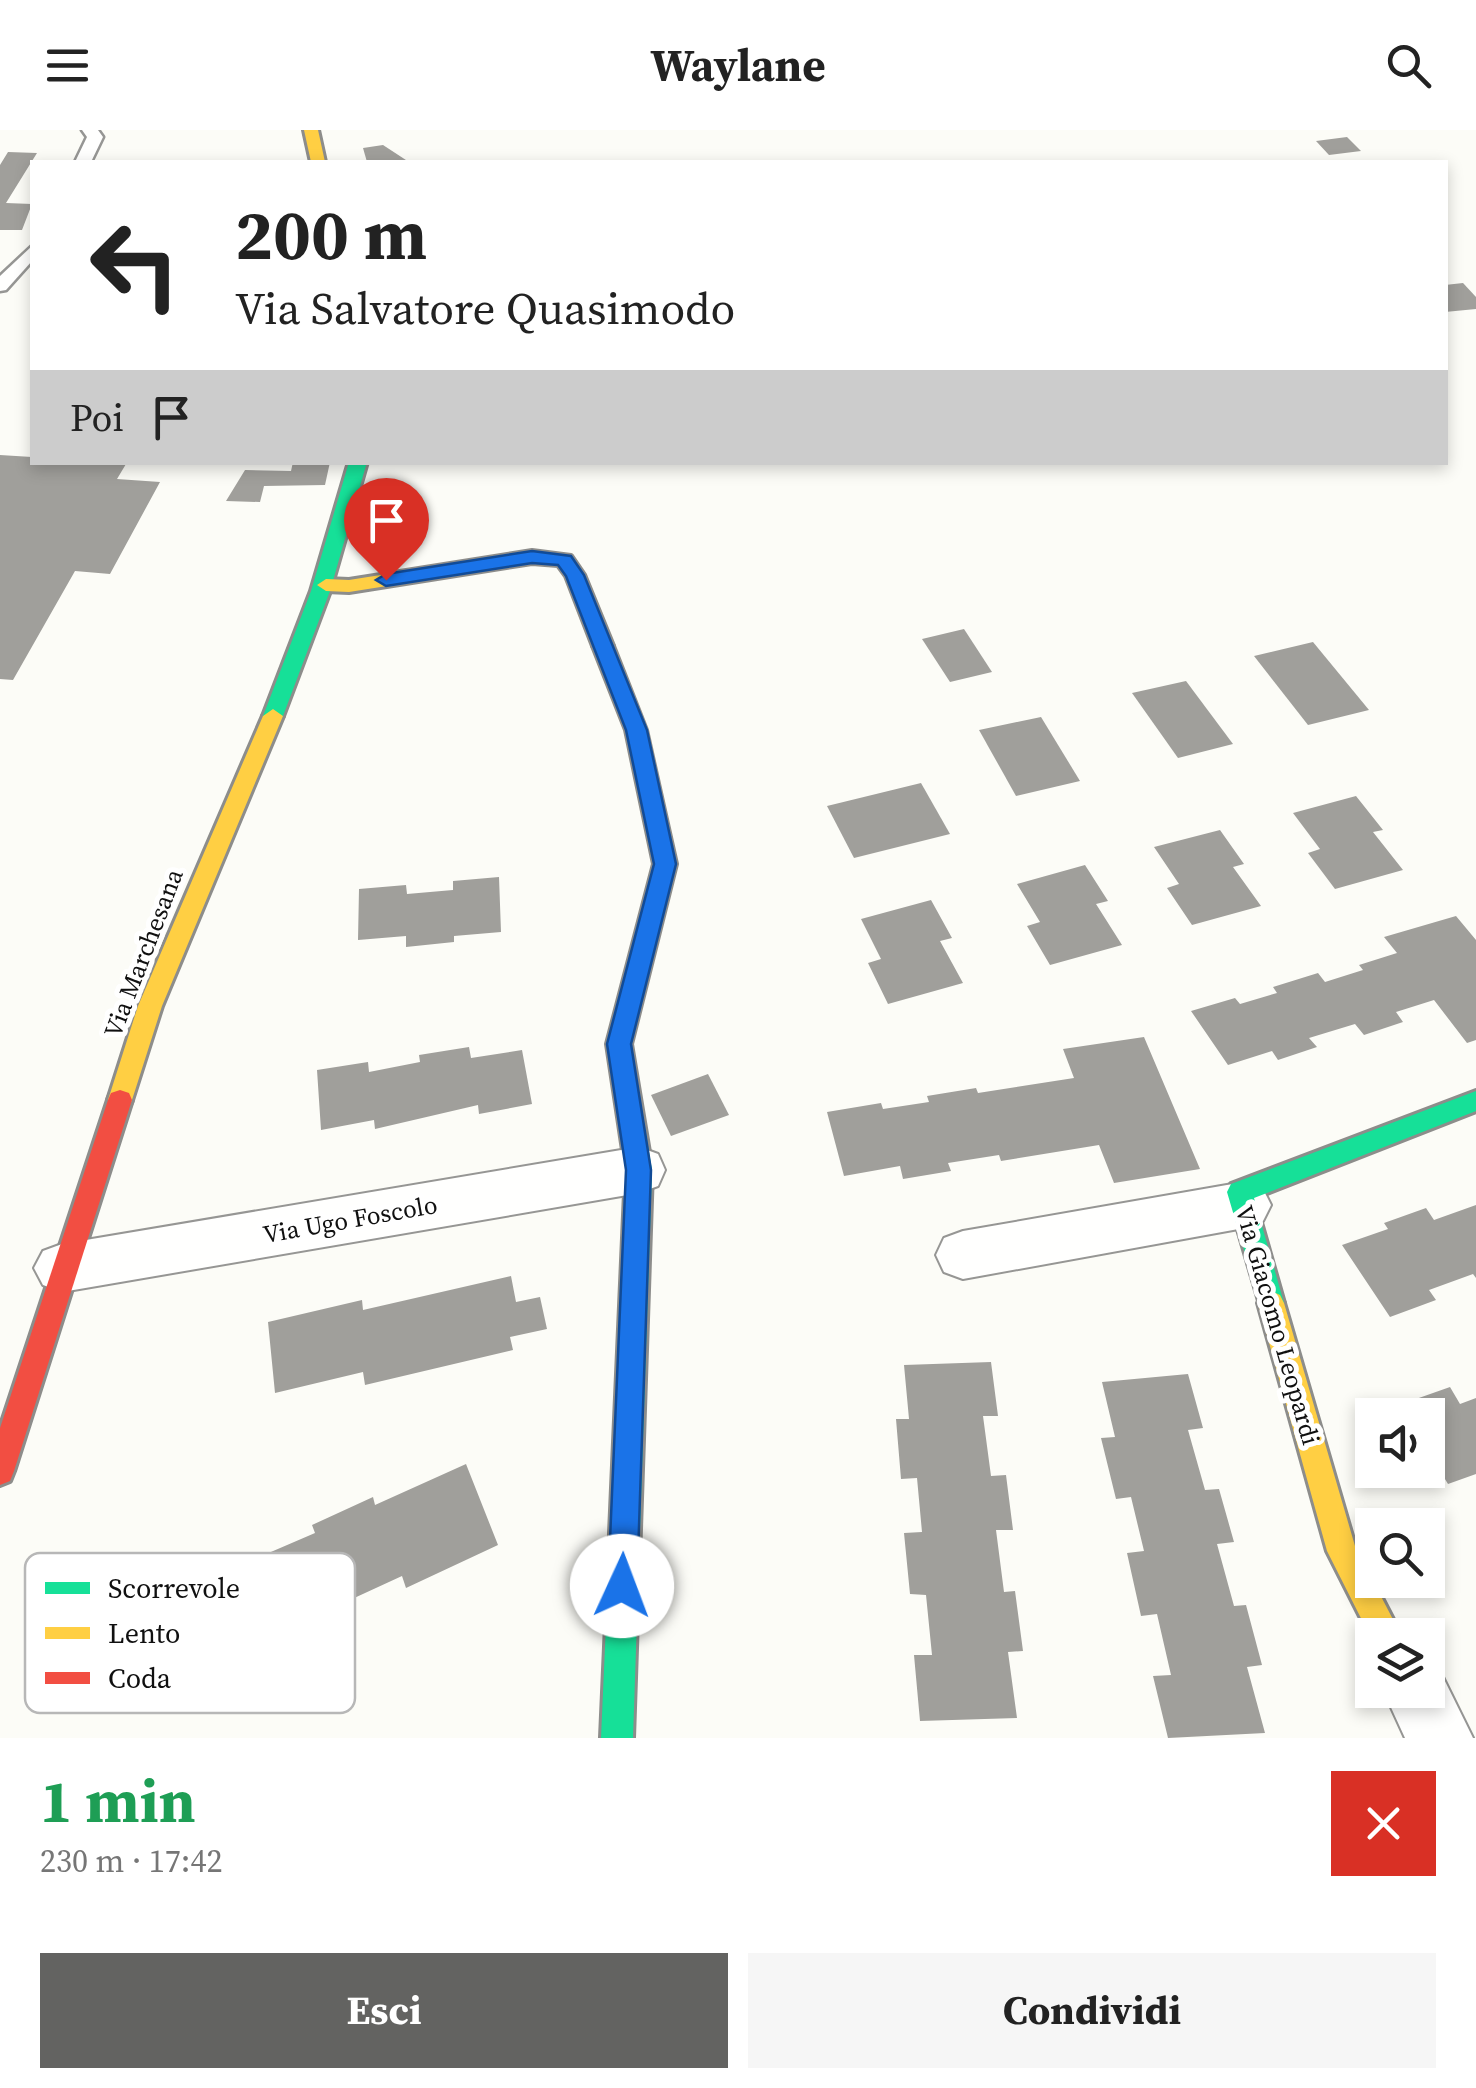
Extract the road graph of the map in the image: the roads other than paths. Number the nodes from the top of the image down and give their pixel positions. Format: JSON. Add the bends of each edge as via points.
{"nodes":[{"id":1,"x":90,"y":130,"type":"edge"},
{"id":2,"x":311,"y":130,"type":"edge"},
{"id":3,"x":84,"y":160,"type":"edge"},
{"id":4,"x":318,"y":160,"type":"edge"},
{"id":5,"x":30,"y":253,"type":"edge"},
{"id":6,"x":0,"y":286,"type":"edge"},
{"id":7,"x":357,"y":465,"type":"edge"},
{"id":8,"x":326,"y":585,"type":"junction"},
{"id":9,"x":1476,"y":1101,"type":"edge"},
{"id":10,"x":638,"y":1170,"type":"junction"},
{"id":11,"x":1244,"y":1205,"type":"junction"},
{"id":12,"x":963,"y":1255,"type":"dead end"},
{"id":13,"x":62,"y":1268,"type":"junction"},
{"id":14,"x":0,"y":1471,"type":"edge"},
{"id":15,"x":1377,"y":1618,"type":"edge"},
{"id":16,"x":1424,"y":1708,"type":"edge"},
{"id":17,"x":616,"y":1738,"type":"edge"},
{"id":18,"x":1440,"y":1738,"type":"edge"}],
"edges":[{"from":1,"to":3,"type":"lane","via":[[95,137]]},
{"from":2,"to":4,"type":"street"},
{"from":5,"to":6,"type":"lane"},
{"from":7,"to":8,"type":"street","name":"Via Marchesana"},
{"from":8,"to":10,"type":"street","via":[[532,557],[564,560],[575,575],[636,730],[665,864],[619,1044]]},
{"from":8,"to":13,"type":"street","name":"Via Marchesana","via":[[150,1006]]},
{"from":9,"to":11,"type":"street","name":"Via Giacomo Leopardi","via":[[1240,1192]]},
{"from":10,"to":13,"type":"street","name":"Via Ugo Foscolo"},
{"from":10,"to":17,"type":"street"},
{"from":11,"to":12,"type":"street"},
{"from":11,"to":15,"type":"street","name":"Via Giacomo Leopardi","via":[[1342,1552]]},
{"from":13,"to":14,"type":"street","name":"Via Marchesana"},
{"from":16,"to":18,"type":"street"}]}
